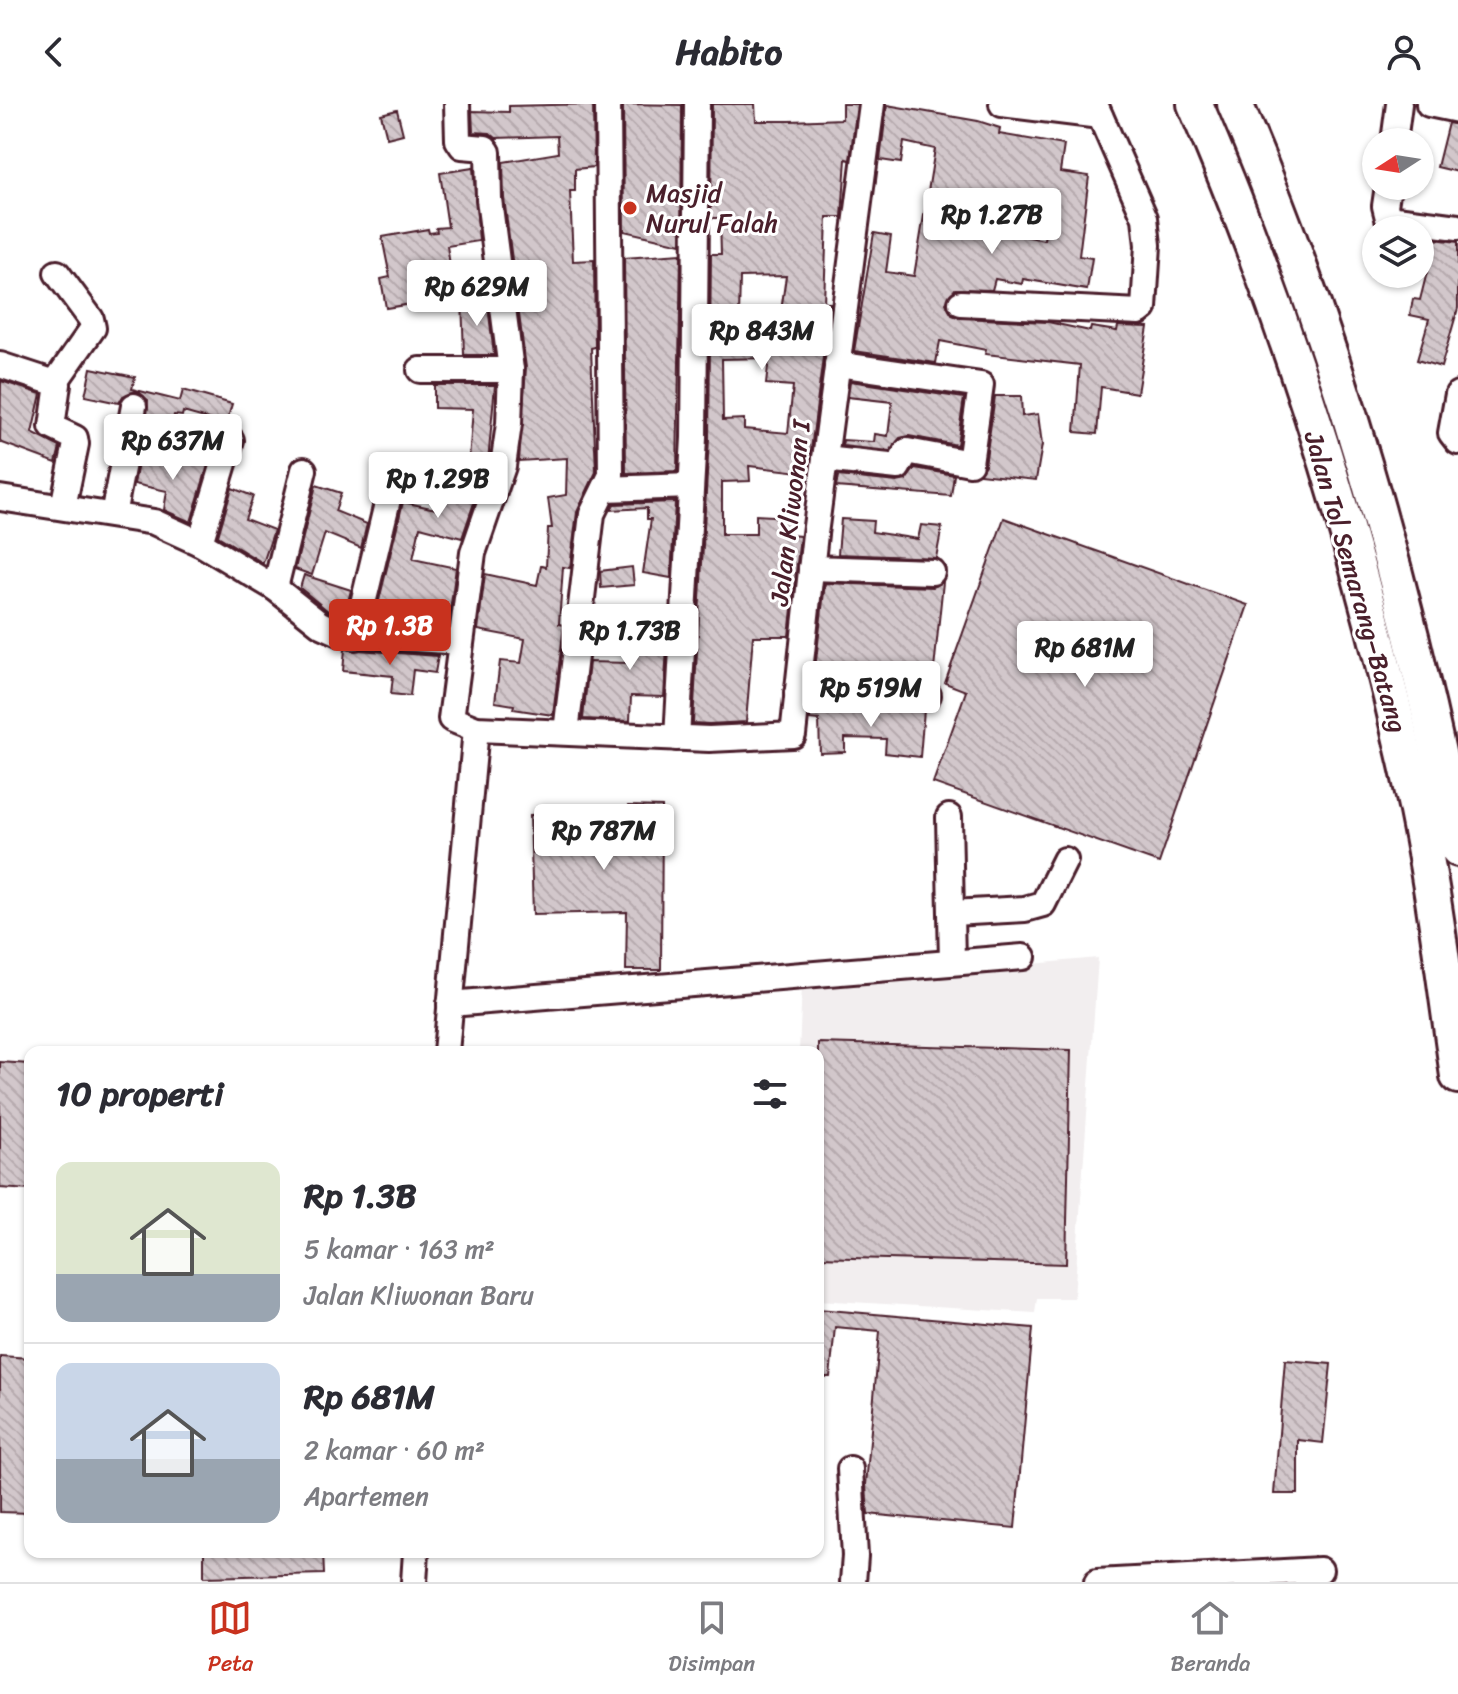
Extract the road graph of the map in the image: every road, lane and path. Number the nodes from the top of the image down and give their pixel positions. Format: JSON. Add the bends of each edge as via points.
{"nodes":[{"id":1,"x":457,"y":104,"type":"edge"},
{"id":2,"x":608,"y":104,"type":"edge"},
{"id":3,"x":697,"y":104,"type":"edge"},
{"id":4,"x":872,"y":104,"type":"edge"},
{"id":5,"x":1195,"y":104,"type":"edge"},
{"id":6,"x":1235,"y":104,"type":"edge"},
{"id":7,"x":1399,"y":104,"type":"edge"},
{"id":8,"x":1429,"y":104,"type":"edge"},
{"id":9,"x":1015,"y":105,"type":"edge"},
{"id":10,"x":1103,"y":108,"type":"edge"},
{"id":11,"x":1458,"y":110,"type":"edge"},
{"id":12,"x":1396,"y":128,"type":"edge"},
{"id":13,"x":1386,"y":200,"type":"edge"},
{"id":14,"x":1458,"y":227,"type":"edge"},
{"id":15,"x":57,"y":273,"type":"dead end"},
{"id":16,"x":961,"y":303,"type":"dead end"},
{"id":17,"x":837,"y":364,"type":"junction"},
{"id":18,"x":0,"y":365,"type":"edge"},
{"id":19,"x":420,"y":370,"type":"dead end"},
{"id":20,"x":511,"y":370,"type":"junction"},
{"id":21,"x":56,"y":381,"type":"junction"},
{"id":22,"x":1458,"y":394,"type":"edge"},
{"id":23,"x":134,"y":406,"type":"dead end"},
{"id":24,"x":231,"y":440,"type":"dead end"},
{"id":25,"x":1458,"y":442,"type":"edge"},
{"id":26,"x":825,"y":459,"type":"junction"},
{"id":27,"x":304,"y":470,"type":"dead end"},
{"id":28,"x":691,"y":486,"type":"junction"},
{"id":29,"x":605,"y":489,"type":"junction"},
{"id":30,"x":390,"y":491,"type":"dead end"},
{"id":31,"x":0,"y":498,"type":"edge"},
{"id":32,"x":63,"y":507,"type":"junction"},
{"id":33,"x":113,"y":515,"type":"junction"},
{"id":34,"x":200,"y":543,"type":"junction"},
{"id":35,"x":811,"y":568,"type":"junction"},
{"id":36,"x":932,"y":572,"type":"dead end"},
{"id":37,"x":275,"y":588,"type":"junction"},
{"id":38,"x":355,"y":637,"type":"junction"},
{"id":39,"x":460,"y":642,"type":"junction"},
{"id":40,"x":797,"y":693,"type":"junction"},
{"id":41,"x":928,"y":695,"type":"dead end"},
{"id":42,"x":476,"y":729,"type":"junction"},
{"id":43,"x":566,"y":732,"type":"junction"},
{"id":44,"x":677,"y":738,"type":"junction"},
{"id":45,"x":949,"y":817,"type":"dead end"},
{"id":46,"x":1458,"y":849,"type":"edge"},
{"id":47,"x":1065,"y":860,"type":"dead end"},
{"id":48,"x":952,"y":913,"type":"junction"},
{"id":49,"x":1023,"y":957,"type":"dead end"},
{"id":50,"x":952,"y":962,"type":"junction"},
{"id":51,"x":450,"y":1004,"type":"junction"},
{"id":52,"x":446,"y":1046,"type":"edge"},
{"id":53,"x":1458,"y":1076,"type":"edge"},
{"id":54,"x":850,"y":1469,"type":"dead end"},
{"id":55,"x":416,"y":1558,"type":"edge"},
{"id":56,"x":1320,"y":1570,"type":"dead end"},
{"id":57,"x":414,"y":1582,"type":"edge"},
{"id":58,"x":853,"y":1582,"type":"edge"},
{"id":59,"x":1097,"y":1582,"type":"edge"}],
"edges":[{"from":1,"to":20,"type":"street","via":[[458,140],[462,146],[488,152]]},
{"from":2,"to":29,"type":"street","via":[[611,475]]},
{"from":3,"to":28,"type":"street"},
{"from":4,"to":17,"type":"street","name":"Jalan Kliwonan I"},
{"from":5,"to":53,"type":"highway","name":"Jalan Tol Semarang–Batang","via":[[1271,299],[1366,604],[1412,785]]},
{"from":6,"to":46,"type":"highway","name":"Jalan Tol Semarang–Batang","via":[[1354,432],[1401,599]]},
{"from":7,"to":12,"type":"street"},
{"from":8,"to":11,"type":"street"},
{"from":9,"to":10,"type":"street"},
{"from":10,"to":16,"type":"street","via":[[1145,218],[1144,308],[1139,312]]},
{"from":13,"to":14,"type":"street","via":[[1388,218]]},
{"from":15,"to":21,"type":"street","via":[[93,328]]},
{"from":17,"to":26,"type":"street","name":"Jalan Kliwonan I"},
{"from":17,"to":26,"type":"street","via":[[981,385],[970,463],[907,451],[898,467]]},
{"from":18,"to":21,"type":"street"},
{"from":19,"to":20,"type":"street"},
{"from":20,"to":39,"type":"street","via":[[503,466],[473,553]]},
{"from":21,"to":32,"type":"street","via":[[52,427],[75,438],[76,444]]},
{"from":22,"to":25,"type":"street","via":[[1451,433]]},
{"from":23,"to":33,"type":"street"},
{"from":24,"to":34,"type":"street"},
{"from":26,"to":35,"type":"street","name":"Jalan Kliwonan I"},
{"from":27,"to":37,"type":"street"},
{"from":28,"to":29,"type":"street"},
{"from":28,"to":44,"type":"street"},
{"from":29,"to":43,"type":"street","via":[[592,514]]},
{"from":30,"to":38,"type":"street"},
{"from":31,"to":32,"type":"street"},
{"from":32,"to":33,"type":"street"},
{"from":33,"to":34,"type":"street","via":[[154,522]]},
{"from":34,"to":37,"type":"street"},
{"from":35,"to":36,"type":"street"},
{"from":35,"to":40,"type":"street","name":"Jalan Kliwonan I"},
{"from":37,"to":38,"type":"street","via":[[320,624]]},
{"from":38,"to":39,"type":"street"},
{"from":39,"to":42,"type":"street","via":[[451,711],[453,721]]},
{"from":40,"to":41,"type":"street"},
{"from":40,"to":44,"type":"street","name":"Jalan Kliwonan I","via":[[792,738]]},
{"from":42,"to":43,"type":"street"},
{"from":42,"to":51,"type":"street"},
{"from":43,"to":44,"type":"street"},
{"from":45,"to":48,"type":"street"},
{"from":47,"to":48,"type":"street","via":[[1043,904]]},
{"from":48,"to":50,"type":"street"},
{"from":49,"to":50,"type":"street"},
{"from":50,"to":51,"type":"street"},
{"from":51,"to":52,"type":"street"},
{"from":54,"to":58,"type":"street"},
{"from":55,"to":57,"type":"street"},
{"from":56,"to":59,"type":"street"}]}
